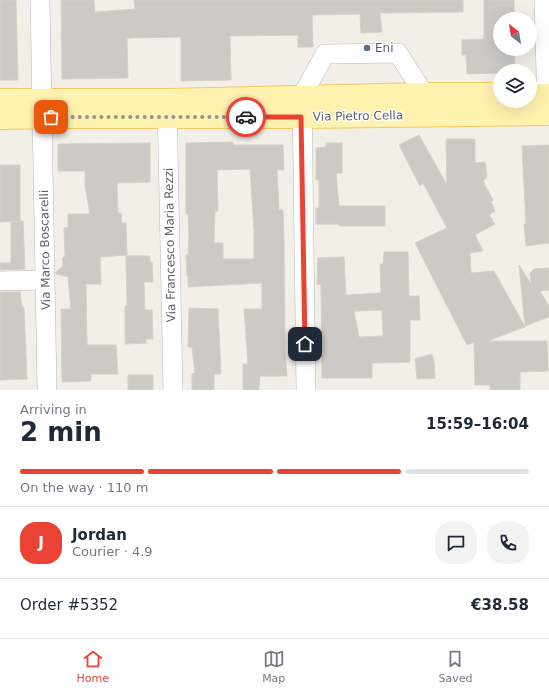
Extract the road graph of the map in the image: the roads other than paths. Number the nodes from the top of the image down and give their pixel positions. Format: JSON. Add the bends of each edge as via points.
{"nodes":[{"id":1,"x":40,"y":0,"type":"edge"},
{"id":2,"x":544,"y":0,"type":"edge"},
{"id":3,"x":424,"y":94,"type":"junction"},
{"id":4,"x":493,"y":94,"type":"edge"},
{"id":5,"x":0,"y":100,"type":"edge"},
{"id":6,"x":544,"y":102,"type":"edge"},
{"id":7,"x":301,"y":107,"type":"junction"},
{"id":8,"x":42,"y":109,"type":"junction"},
{"id":9,"x":168,"y":109,"type":"junction"},
{"id":10,"x":0,"y":118,"type":"edge"},
{"id":11,"x":45,"y":280,"type":"junction"},
{"id":12,"x":0,"y":281,"type":"edge"},
{"id":13,"x":47,"y":390,"type":"edge"},
{"id":14,"x":173,"y":390,"type":"edge"},
{"id":15,"x":306,"y":390,"type":"edge"}],
"edges":[{"from":1,"to":8,"type":"street","name":"Via Marco Boscarelli"},
{"from":2,"to":6,"type":"street"},
{"from":3,"to":4,"type":"main road","name":"Via Pietro Cella"},
{"from":3,"to":7,"type":"main road","name":"Via Pietro Cella"},
{"from":3,"to":7,"type":"street","via":[[398,53],[325,54]]},
{"from":5,"to":8,"type":"main road","name":"Via Pietro Cella"},
{"from":6,"to":7,"type":"main road","name":"Via Pietro Cella"},
{"from":7,"to":9,"type":"main road","name":"Via Pietro Cella"},
{"from":7,"to":15,"type":"street"},
{"from":8,"to":9,"type":"main road","name":"Via Pietro Cella"},
{"from":8,"to":10,"type":"main road","name":"Via Pietro Cella"},
{"from":8,"to":11,"type":"street","name":"Via Marco Boscarelli"},
{"from":9,"to":14,"type":"street","name":"Via Francesco Maria Rezzi"},
{"from":11,"to":12,"type":"street"},
{"from":11,"to":13,"type":"street","name":"Via Marco Boscarelli"}]}
